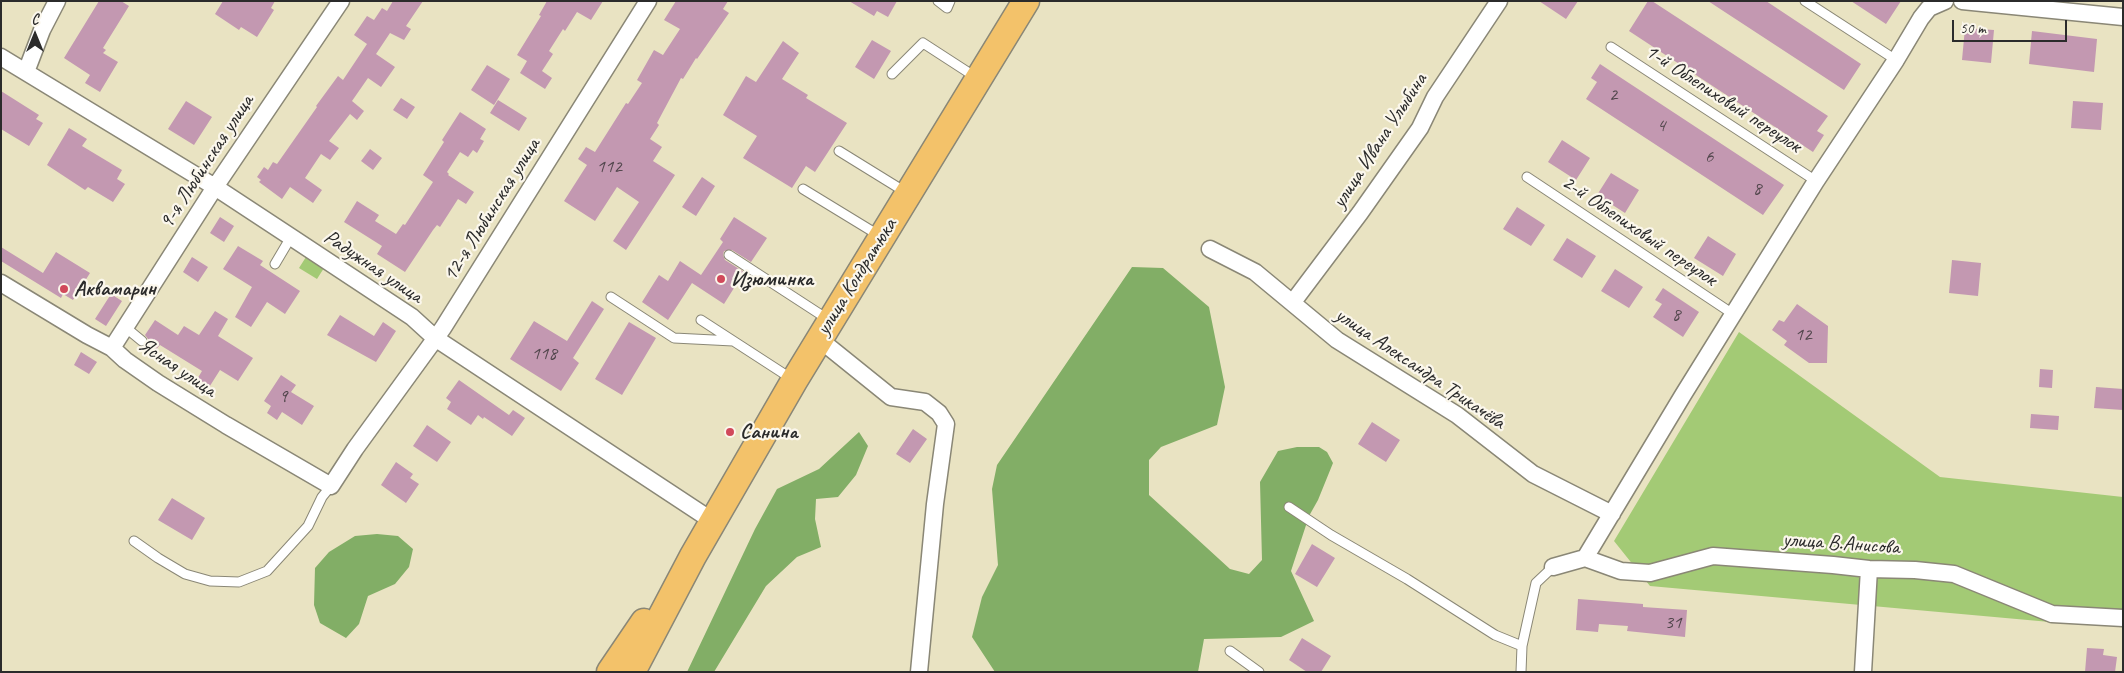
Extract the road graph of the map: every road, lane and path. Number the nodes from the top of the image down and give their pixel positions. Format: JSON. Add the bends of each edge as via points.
{"nodes":[{"id":1,"x":57,"y":1,"type":"edge"},
{"id":2,"x":341,"y":1,"type":"edge"},
{"id":3,"x":648,"y":1,"type":"edge"},
{"id":4,"x":938,"y":1,"type":"edge"},
{"id":5,"x":950,"y":1,"type":"edge"},
{"id":6,"x":1026,"y":1,"type":"edge"},
{"id":7,"x":1499,"y":1,"type":"edge"},
{"id":8,"x":1805,"y":1,"type":"edge"},
{"id":9,"x":1962,"y":1,"type":"edge"},
{"id":10,"x":1941,"y":2,"type":"edge"},
{"id":11,"x":2123,"y":17,"type":"edge"},
{"id":12,"x":1611,"y":46,"type":"dead end"},
{"id":13,"x":1,"y":57,"type":"edge"},
{"id":14,"x":1896,"y":60,"type":"junction"},
{"id":15,"x":26,"y":72,"type":"junction"},
{"id":16,"x":892,"y":74,"type":"dead end"},
{"id":17,"x":979,"y":79,"type":"junction"},
{"id":18,"x":840,"y":151,"type":"dead end"},
{"id":19,"x":1527,"y":177,"type":"dead end"},
{"id":20,"x":1816,"y":181,"type":"junction"},
{"id":21,"x":215,"y":187,"type":"junction"},
{"id":22,"x":803,"y":189,"type":"dead end"},
{"id":23,"x":909,"y":193,"type":"junction"},
{"id":24,"x":291,"y":237,"type":"junction"},
{"id":25,"x":882,"y":237,"type":"junction"},
{"id":26,"x":1210,"y":250,"type":"dead end"},
{"id":27,"x":729,"y":255,"type":"dead end"},
{"id":28,"x":275,"y":264,"type":"dead end"},
{"id":29,"x":1,"y":283,"type":"edge"},
{"id":30,"x":611,"y":298,"type":"dead end"},
{"id":31,"x":1293,"y":302,"type":"junction"},
{"id":32,"x":1733,"y":314,"type":"junction"},
{"id":33,"x":701,"y":320,"type":"dead end"},
{"id":34,"x":125,"y":328,"type":"junction"},
{"id":35,"x":825,"y":330,"type":"junction"},
{"id":36,"x":435,"y":338,"type":"junction"},
{"id":37,"x":142,"y":340,"type":"dead end"},
{"id":38,"x":733,"y":341,"type":"junction"},
{"id":39,"x":112,"y":348,"type":"junction"},
{"id":40,"x":794,"y":381,"type":"junction"},
{"id":41,"x":331,"y":486,"type":"junction"},
{"id":42,"x":1288,"y":507,"type":"dead end"},
{"id":43,"x":1612,"y":514,"type":"junction"},
{"id":44,"x":714,"y":522,"type":"junction"},
{"id":45,"x":134,"y":541,"type":"dead end"},
{"id":46,"x":693,"y":556,"type":"junction"},
{"id":47,"x":1586,"y":558,"type":"junction"},
{"id":48,"x":1553,"y":567,"type":"joint"},
{"id":49,"x":1869,"y":569,"type":"junction"},
{"id":50,"x":2123,"y":618,"type":"edge"},
{"id":51,"x":1522,"y":646,"type":"junction"},
{"id":52,"x":1230,"y":652,"type":"dead end"},
{"id":53,"x":610,"y":672,"type":"edge"},
{"id":54,"x":632,"y":672,"type":"edge"},
{"id":55,"x":919,"y":672,"type":"edge"},
{"id":56,"x":1259,"y":672,"type":"edge"},
{"id":57,"x":1521,"y":672,"type":"edge"},
{"id":58,"x":1863,"y":672,"type":"edge"}],
"edges":[{"from":1,"to":15,"type":"street"},
{"from":2,"to":21,"type":"street","name":"9-я Любинская улица"},
{"from":3,"to":36,"type":"street","name":"12-я Любинская улица"},
{"from":4,"to":5,"type":"lane","via":[[947,8]]},
{"from":6,"to":17,"type":"main road","name":"улица Кондратюка"},
{"from":7,"to":31,"type":"street","name":"улица Ивана Улыбина","via":[[1435,96],[1420,128]]},
{"from":8,"to":14,"type":"lane"},
{"from":9,"to":11,"type":"street"},
{"from":10,"to":14,"type":"street","via":[[1929,8],[1921,18]]},
{"from":12,"to":20,"type":"lane","name":"1-й Облепиховый переулок"},
{"from":13,"to":15,"type":"street","name":"Радужная улица"},
{"from":14,"to":20,"type":"street"},
{"from":15,"to":21,"type":"street","name":"Радужная улица"},
{"from":16,"to":17,"type":"lane","via":[[922,43]]},
{"from":17,"to":23,"type":"main road","name":"улица Кондратюка"},
{"from":18,"to":23,"type":"lane"},
{"from":19,"to":32,"type":"lane","name":"2-й Облепиховый переулок"},
{"from":20,"to":32,"type":"street"},
{"from":21,"to":24,"type":"street","name":"Радужная улица"},
{"from":21,"to":34,"type":"street","name":"9-я Любинская улица"},
{"from":22,"to":25,"type":"lane"},
{"from":23,"to":25,"type":"main road","name":"улица Кондратюка"},
{"from":24,"to":28,"type":"lane"},
{"from":24,"to":36,"type":"street","name":"Радужная улица","via":[[412,317]]},
{"from":25,"to":35,"type":"main road","name":"улица Кондратюка"},
{"from":26,"to":31,"type":"street","name":"улица Александра Трикачёва","via":[[1255,272]]},
{"from":27,"to":35,"type":"lane"},
{"from":29,"to":39,"type":"street","name":"Ясная улица"},
{"from":30,"to":38,"type":"lane","via":[[674,338]]},
{"from":31,"to":43,"type":"street","name":"улица Александра Трикачёва","via":[[1337,340],[1457,415],[1533,474]]},
{"from":32,"to":43,"type":"street"},
{"from":33,"to":38,"type":"lane"},
{"from":34,"to":37,"type":"lane"},
{"from":34,"to":39,"type":"street","name":"9-я Любинская улица"},
{"from":35,"to":40,"type":"main road","name":"улица Кондратюка"},
{"from":35,"to":55,"type":"street","via":[[891,397],[925,402],[939,413],[946,424]]},
{"from":36,"to":41,"type":"street","name":"12-я Любинская улица"},
{"from":36,"to":44,"type":"street","name":"Радужная улица"},
{"from":38,"to":40,"type":"lane"},
{"from":39,"to":41,"type":"street","name":"Ясная улица","via":[[125,360],[226,426]]},
{"from":40,"to":44,"type":"main road","name":"улица Кондратюка"},
{"from":41,"to":45,"type":"lane","via":[[308,526],[267,571],[239,582],[210,581],[185,574]]},
{"from":42,"to":51,"type":"lane","via":[[1495,635]]},
{"from":43,"to":47,"type":"street"},
{"from":44,"to":46,"type":"main road","name":"улица Кондратюка"},
{"from":46,"to":53,"type":"main road"},
{"from":46,"to":54,"type":"main road"},
{"from":47,"to":48,"type":"street"},
{"from":47,"to":49,"type":"street","name":"улица В.Анисова","via":[[1621,571],[1650,573],[1713,556]]},
{"from":48,"to":51,"type":"lane","via":[[1536,584]]},
{"from":49,"to":50,"type":"street","name":"улица В.Анисова","via":[[1954,574],[2052,614]]},
{"from":49,"to":58,"type":"street"},
{"from":51,"to":57,"type":"lane"},
{"from":52,"to":56,"type":"lane"}]}
